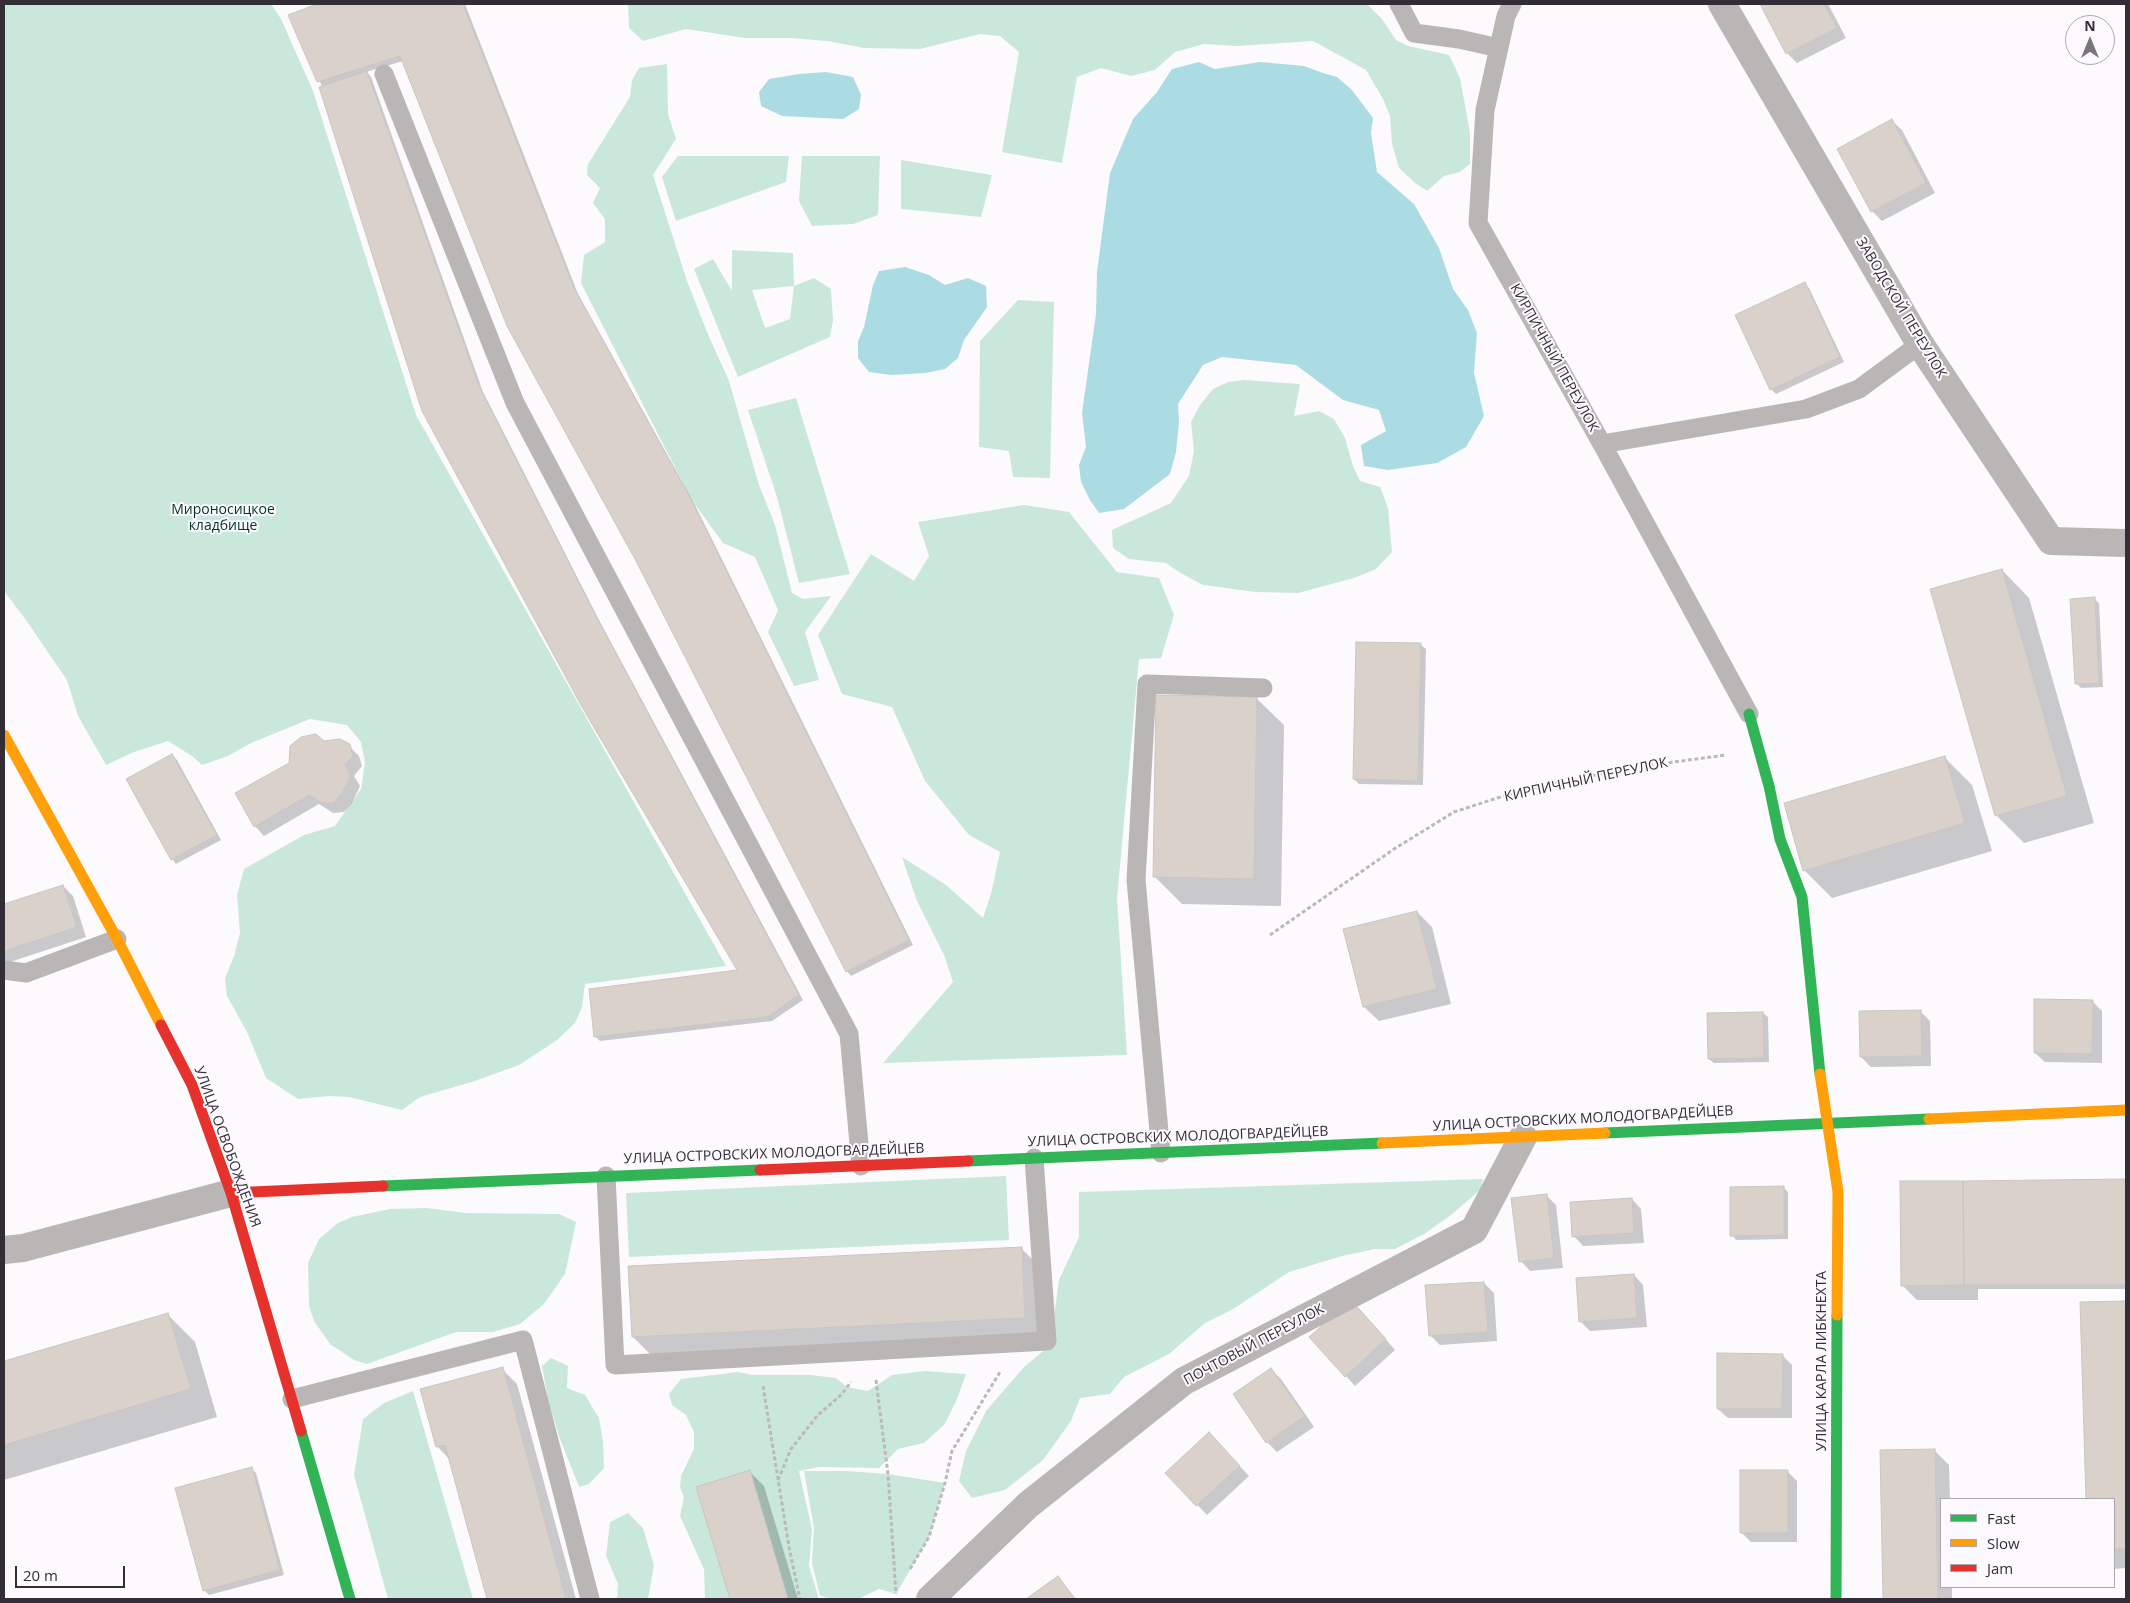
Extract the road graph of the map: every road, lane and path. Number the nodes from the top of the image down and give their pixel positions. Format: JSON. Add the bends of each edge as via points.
{"nodes":[{"id":1,"x":1399,"y":4,"type":"edge"},
{"id":2,"x":1512,"y":4,"type":"edge"},
{"id":3,"x":1722,"y":4,"type":"edge"},
{"id":4,"x":1499,"y":48,"type":"junction"},
{"id":5,"x":384,"y":74,"type":"dead end"},
{"id":6,"x":1920,"y":344,"type":"junction"},
{"id":7,"x":1602,"y":444,"type":"junction"},
{"id":8,"x":2126,"y":543,"type":"edge"},
{"id":9,"x":1263,"y":688,"type":"dead end"},
{"id":10,"x":1749,"y":714,"type":"joint"},
{"id":11,"x":4,"y":735,"type":"edge"},
{"id":12,"x":1760,"y":750,"type":"junction"},
{"id":13,"x":1270,"y":935,"type":"dead end"},
{"id":14,"x":117,"y":939,"type":"junction"},
{"id":15,"x":4,"y":970,"type":"edge"},
{"id":16,"x":2126,"y":1110,"type":"edge"},
{"id":17,"x":1827,"y":1124,"type":"junction"},
{"id":18,"x":1523,"y":1137,"type":"junction"},
{"id":19,"x":1161,"y":1153,"type":"junction"},
{"id":20,"x":1034,"y":1158,"type":"junction"},
{"id":21,"x":861,"y":1166,"type":"junction"},
{"id":22,"x":606,"y":1176,"type":"junction"},
{"id":23,"x":231,"y":1193,"type":"junction"},
{"id":24,"x":4,"y":1250,"type":"edge"},
{"id":25,"x":875,"y":1350,"type":"junction"},
{"id":26,"x":762,"y":1357,"type":"junction"},
{"id":27,"x":1000,"y":1372,"type":"dead end"},
{"id":28,"x":292,"y":1399,"type":"junction"},
{"id":29,"x":778,"y":1480,"type":"junction"},
{"id":30,"x":910,"y":1570,"type":"dead end"},
{"id":31,"x":901,"y":1586,"type":"dead end"},
{"id":32,"x":896,"y":1594,"type":"junction"},
{"id":33,"x":350,"y":1599,"type":"edge"},
{"id":34,"x":590,"y":1599,"type":"edge"},
{"id":35,"x":800,"y":1599,"type":"edge"},
{"id":36,"x":894,"y":1599,"type":"edge"},
{"id":37,"x":930,"y":1599,"type":"edge"},
{"id":38,"x":1836,"y":1599,"type":"edge"}],
"edges":[{"from":1,"to":4,"type":"lane","via":[[1414,33]]},
{"from":2,"to":4,"type":"lane","name":"КИРПИЧНЫЙ ПЕРЕУЛОК"},
{"from":3,"to":6,"type":"street","name":"ЗАВОДСКОЙ ПЕРЕУЛОК"},
{"from":4,"to":7,"type":"lane","name":"КИРПИЧНЫЙ ПЕРЕУЛОК","via":[[1485,110],[1478,223]]},
{"from":5,"to":21,"type":"lane","via":[[516,403],[849,1034]]},
{"from":6,"to":7,"type":"lane","name":"КИРПИЧНЫЙ ПЕРЕУЛОК","via":[[1859,389],[1806,410]]},
{"from":6,"to":8,"type":"street","name":"ЗАВОДСКОЙ ПЕРЕУЛОК","via":[[2051,540]]},
{"from":7,"to":10,"type":"lane"},
{"from":9,"to":19,"type":"lane","via":[[1147,684],[1136,880]]},
{"from":10,"to":12,"type":"main road"},
{"from":11,"to":14,"type":"main road","name":"УЛИЦА ОСВОБОЖДЕНИЯ"},
{"from":12,"to":13,"type":"path","name":"КИРПИЧНЫЙ ПЕРЕУЛОК","via":[[1629,768],[1516,792],[1454,812],[1394,849]]},
{"from":12,"to":17,"type":"main road","via":[[1780,839],[1802,897]]},
{"from":14,"to":15,"type":"lane","via":[[26,973]]},
{"from":14,"to":23,"type":"main road","name":"УЛИЦА ОСВОБОЖДЕНИЯ","via":[[192,1085]]},
{"from":16,"to":17,"type":"main road","name":"УЛИЦА ОСТРОВСКИХ МОЛОДОГВАРДЕЙЦЕВ"},
{"from":17,"to":18,"type":"main road","name":"УЛИЦА ОСТРОВСКИХ МОЛОДОГВАРДЕЙЦЕВ"},
{"from":17,"to":38,"type":"main road","name":"УЛИЦА КАРЛА ЛИБКНЕХТА","via":[[1838,1192]]},
{"from":18,"to":19,"type":"main road","name":"УЛИЦА ОСТРОВСКИХ МОЛОДОГВАРДЕЙЦЕВ"},
{"from":18,"to":37,"type":"street","name":"ПОЧТОВЫЙ ПЕРЕУЛОК","via":[[1474,1230],[1184,1381],[1028,1505]]},
{"from":19,"to":20,"type":"main road","name":"УЛИЦА ОСТРОВСКИХ МОЛОДОГВАРДЕЙЦЕВ"},
{"from":20,"to":21,"type":"main road","name":"УЛИЦА ОСТРОВСКИХ МОЛОДОГВАРДЕЙЦЕВ"},
{"from":20,"to":25,"type":"lane","via":[[1047,1341]]},
{"from":21,"to":22,"type":"main road","name":"УЛИЦА ОСТРОВСКИХ МОЛОДОГВАРДЕЙЦЕВ"},
{"from":22,"to":23,"type":"main road","name":"УЛИЦА ОСТРОВСКИХ МОЛОДОГВАРДЕЙЦЕВ"},
{"from":22,"to":26,"type":"lane","via":[[615,1365]]},
{"from":23,"to":24,"type":"street","via":[[23,1248]]},
{"from":23,"to":28,"type":"main road","name":"УЛИЦА ОСВОБОЖДЕНИЯ"},
{"from":25,"to":26,"type":"lane"},
{"from":25,"to":29,"type":"path","via":[[844,1391],[817,1416],[791,1450]]},
{"from":25,"to":32,"type":"path"},
{"from":26,"to":29,"type":"path","via":[[764,1396]]},
{"from":27,"to":30,"type":"path","via":[[952,1451],[929,1537]]},
{"from":28,"to":33,"type":"main road","name":"УЛИЦА ОСВОБОЖДЕНИЯ"},
{"from":28,"to":34,"type":"lane","via":[[523,1340]]},
{"from":29,"to":35,"type":"path"},
{"from":31,"to":32,"type":"path"},
{"from":32,"to":36,"type":"path"}]}
